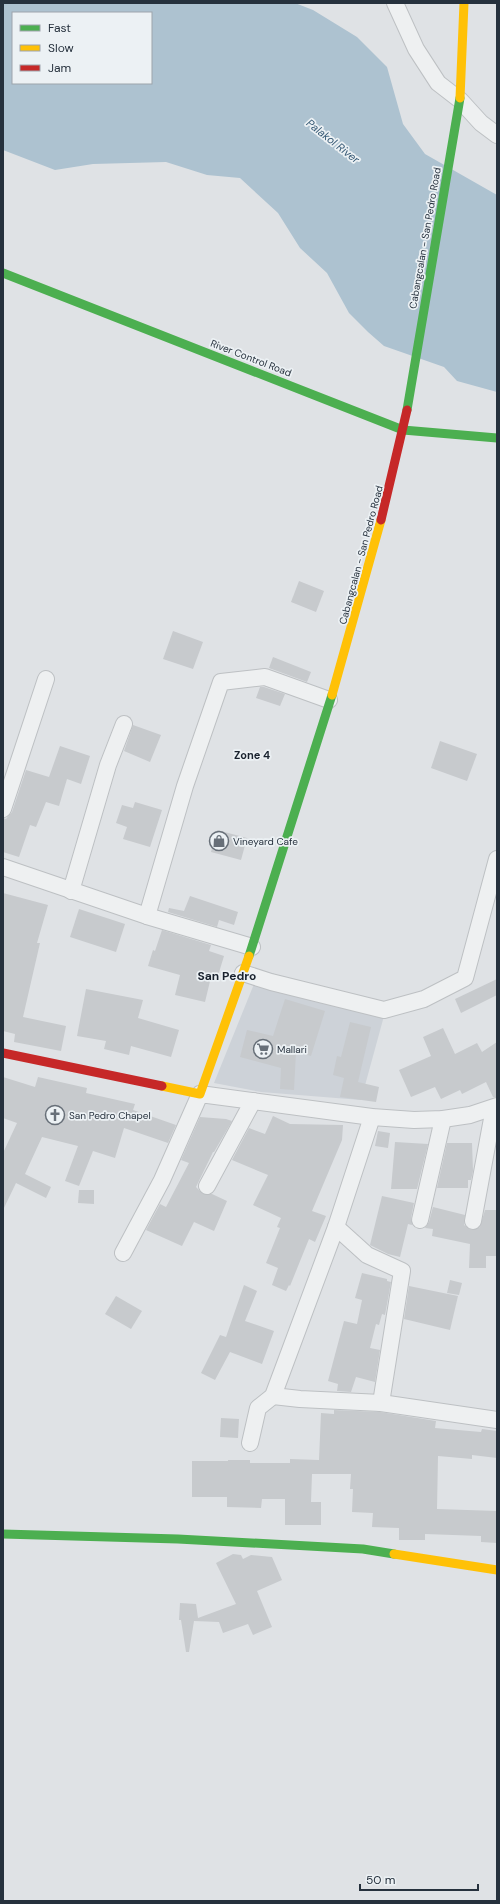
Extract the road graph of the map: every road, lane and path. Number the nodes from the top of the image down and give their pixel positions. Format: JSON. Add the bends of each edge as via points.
{"nodes":[{"id":1,"x":395,"y":3,"type":"edge"},
{"id":2,"x":464,"y":3,"type":"edge"},
{"id":3,"x":460,"y":100,"type":"junction"},
{"id":4,"x":497,"y":135,"type":"edge"},
{"id":5,"x":3,"y":273,"type":"edge"},
{"id":6,"x":403,"y":430,"type":"junction"},
{"id":7,"x":497,"y":438,"type":"edge"},
{"id":8,"x":46,"y":679,"type":"dead end"},
{"id":9,"x":329,"y":700,"type":"junction"},
{"id":10,"x":124,"y":724,"type":"dead end"},
{"id":11,"x":3,"y":809,"type":"edge"},
{"id":12,"x":497,"y":859,"type":"edge"},
{"id":13,"x":3,"y":867,"type":"edge"},
{"id":14,"x":71,"y":891,"type":"junction"},
{"id":15,"x":147,"y":916,"type":"junction"},
{"id":16,"x":252,"y":947,"type":"junction"},
{"id":17,"x":243,"y":973,"type":"junction"},
{"id":18,"x":3,"y":1053,"type":"edge"},
{"id":19,"x":200,"y":1094,"type":"junction"},
{"id":20,"x":253,"y":1101,"type":"junction"},
{"id":21,"x":496,"y":1107,"type":"edge"},
{"id":22,"x":372,"y":1117,"type":"junction"},
{"id":23,"x":444,"y":1119,"type":"junction"},
{"id":24,"x":207,"y":1186,"type":"dead end"},
{"id":25,"x":420,"y":1220,"type":"dead end"},
{"id":26,"x":473,"y":1221,"type":"dead end"},
{"id":27,"x":336,"y":1227,"type":"junction"},
{"id":28,"x":122,"y":1254,"type":"dead end"},
{"id":29,"x":273,"y":1396,"type":"junction"},
{"id":30,"x":381,"y":1403,"type":"junction"},
{"id":31,"x":497,"y":1420,"type":"edge"},
{"id":32,"x":250,"y":1443,"type":"dead end"},
{"id":33,"x":3,"y":1534,"type":"edge"},
{"id":34,"x":497,"y":1570,"type":"edge"}],
"edges":[{"from":1,"to":3,"type":"street","via":[[416,49],[438,83]]},
{"from":2,"to":3,"type":"street","name":"Cabangcalan - San Pedro Road"},
{"from":3,"to":4,"type":"street","via":[[481,123]]},
{"from":3,"to":6,"type":"street","name":"Cabangcalan - San Pedro Road"},
{"from":5,"to":6,"type":"street","name":"River Control Road"},
{"from":6,"to":7,"type":"street","name":"River Control Road"},
{"from":6,"to":9,"type":"street","name":"Cabangcalan - San Pedro Road","via":[[378,536],[343,662]]},
{"from":8,"to":11,"type":"street"},
{"from":9,"to":15,"type":"street","via":[[265,677],[221,682],[185,786]]},
{"from":9,"to":16,"type":"street","name":"Cabangcalan - San Pedro Road"},
{"from":10,"to":14,"type":"street","via":[[108,765]]},
{"from":12,"to":17,"type":"street","via":[[464,978],[424,999],[384,1010]]},
{"from":13,"to":14,"type":"street"},
{"from":14,"to":15,"type":"street"},
{"from":15,"to":16,"type":"street"},
{"from":16,"to":17,"type":"street","name":"Cabangcalan - San Pedro Road"},
{"from":17,"to":19,"type":"street","name":"Cabangcalan - San Pedro Road"},
{"from":18,"to":19,"type":"street"},
{"from":19,"to":20,"type":"street"},
{"from":19,"to":28,"type":"street","via":[[162,1180]]},
{"from":20,"to":22,"type":"street"},
{"from":20,"to":24,"type":"street"},
{"from":21,"to":23,"type":"street"},
{"from":21,"to":26,"type":"street"},
{"from":22,"to":23,"type":"street"},
{"from":22,"to":27,"type":"street"},
{"from":23,"to":25,"type":"street"},
{"from":27,"to":29,"type":"street"},
{"from":27,"to":30,"type":"street","via":[[367,1255],[402,1271]]},
{"from":29,"to":30,"type":"street","via":[[300,1400]]},
{"from":29,"to":32,"type":"street","via":[[258,1408]]},
{"from":30,"to":31,"type":"street"},
{"from":33,"to":34,"type":"street","via":[[178,1539],[363,1549]]}]}
